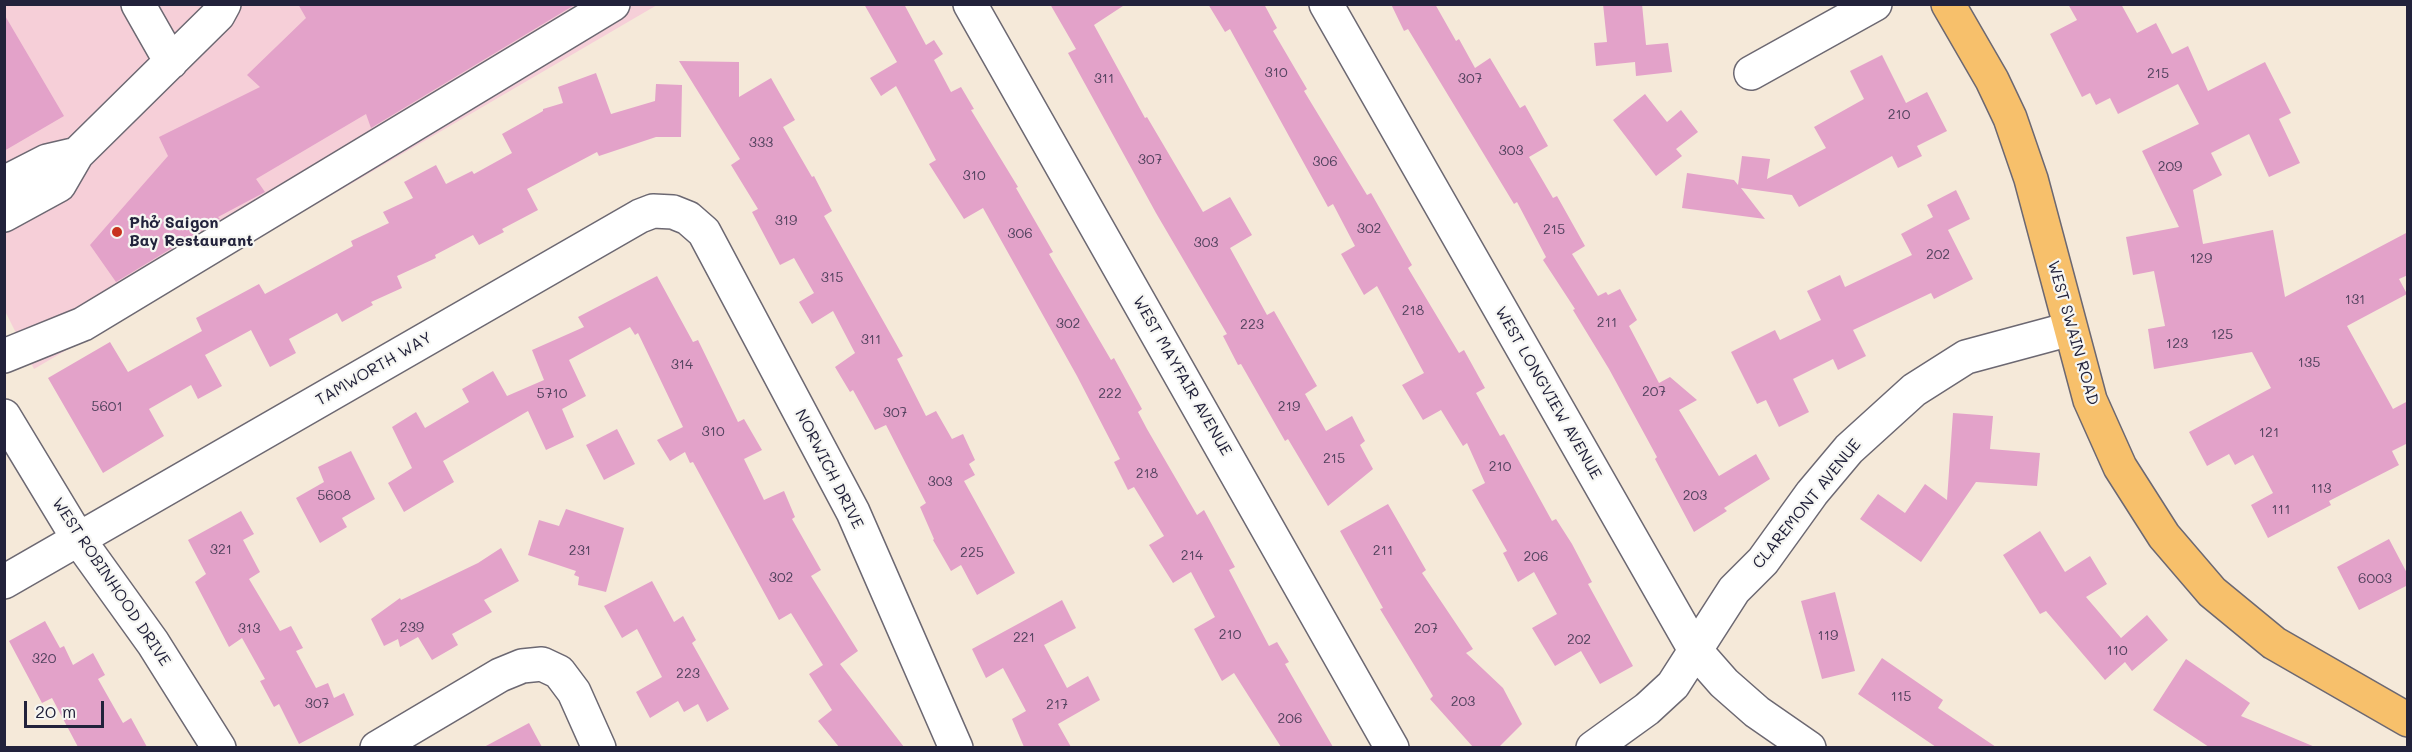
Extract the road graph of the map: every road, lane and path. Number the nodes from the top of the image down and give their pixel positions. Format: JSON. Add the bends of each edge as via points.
{"nodes":[{"id":1,"x":138,"y":4,"type":"edge"},
{"id":2,"x":613,"y":4,"type":"edge"},
{"id":3,"x":970,"y":4,"type":"edge"},
{"id":4,"x":1326,"y":4,"type":"edge"},
{"id":5,"x":1875,"y":4,"type":"edge"},
{"id":6,"x":1948,"y":4,"type":"edge"},
{"id":7,"x":218,"y":8,"type":"edge"},
{"id":8,"x":171,"y":62,"type":"junction"},
{"id":9,"x":1751,"y":73,"type":"dead end"},
{"id":10,"x":77,"y":154,"type":"junction"},
{"id":11,"x":4,"y":183,"type":"edge"},
{"id":12,"x":673,"y":213,"type":"joint"},
{"id":13,"x":4,"y":215,"type":"edge"},
{"id":14,"x":2070,"y":328,"type":"junction"},
{"id":15,"x":4,"y":356,"type":"edge"},
{"id":16,"x":4,"y":416,"type":"edge"},
{"id":17,"x":79,"y":540,"type":"junction"},
{"id":18,"x":4,"y":582,"type":"edge"},
{"id":19,"x":1695,"y":650,"type":"junction"},
{"id":20,"x":2408,"y":720,"type":"edge"},
{"id":21,"x":219,"y":747,"type":"edge"},
{"id":22,"x":377,"y":747,"type":"edge"},
{"id":23,"x":599,"y":747,"type":"edge"},
{"id":24,"x":956,"y":747,"type":"edge"},
{"id":25,"x":1392,"y":747,"type":"edge"},
{"id":26,"x":1593,"y":747,"type":"edge"},
{"id":27,"x":1809,"y":747,"type":"edge"}],
"edges":[{"from":1,"to":8,"type":"street"},
{"from":2,"to":15,"type":"street","via":[[83,324]]},
{"from":3,"to":25,"type":"street","name":"WEST MAYFAIR AVENUE"},
{"from":4,"to":19,"type":"street","name":"WEST LONGVIEW AVENUE"},
{"from":5,"to":9,"type":"street"},
{"from":6,"to":14,"type":"main road","name":"WEST SWAIN ROAD","via":[[2010,118],[2031,179]]},
{"from":7,"to":8,"type":"street"},
{"from":8,"to":10,"type":"street"},
{"from":10,"to":11,"type":"street","via":[[46,161]]},
{"from":10,"to":13,"type":"street","via":[[59,184]]},
{"from":12,"to":17,"type":"street","name":"TAMWORTH WAY","via":[[653,211],[640,216]]},
{"from":12,"to":24,"type":"street","name":"NORWICH DRIVE","via":[[688,218],[704,232],[853,512]]},
{"from":14,"to":19,"type":"street","name":"CLAREMONT AVENUE","via":[[1966,357],[1914,390],[1849,448],[1762,561],[1734,590]]},
{"from":14,"to":20,"type":"main road","name":"WEST SWAIN ROAD","via":[[2090,400],[2120,467],[2170,544],[2212,592],[2274,644]]},
{"from":16,"to":17,"type":"street","name":"WEST ROBINHOOD DRIVE"},
{"from":17,"to":18,"type":"street","name":"TAMWORTH WAY"},
{"from":17,"to":21,"type":"street","name":"WEST ROBINHOOD DRIVE","via":[[153,643]]},
{"from":19,"to":26,"type":"street","name":"CLAREMONT AVENUE","via":[[1673,685]]},
{"from":19,"to":27,"type":"street","name":"WEST LONGVIEW AVENUE","via":[[1756,712]]},
{"from":22,"to":23,"type":"street","via":[[500,675],[522,666],[542,664],[559,672],[574,692]]}]}
